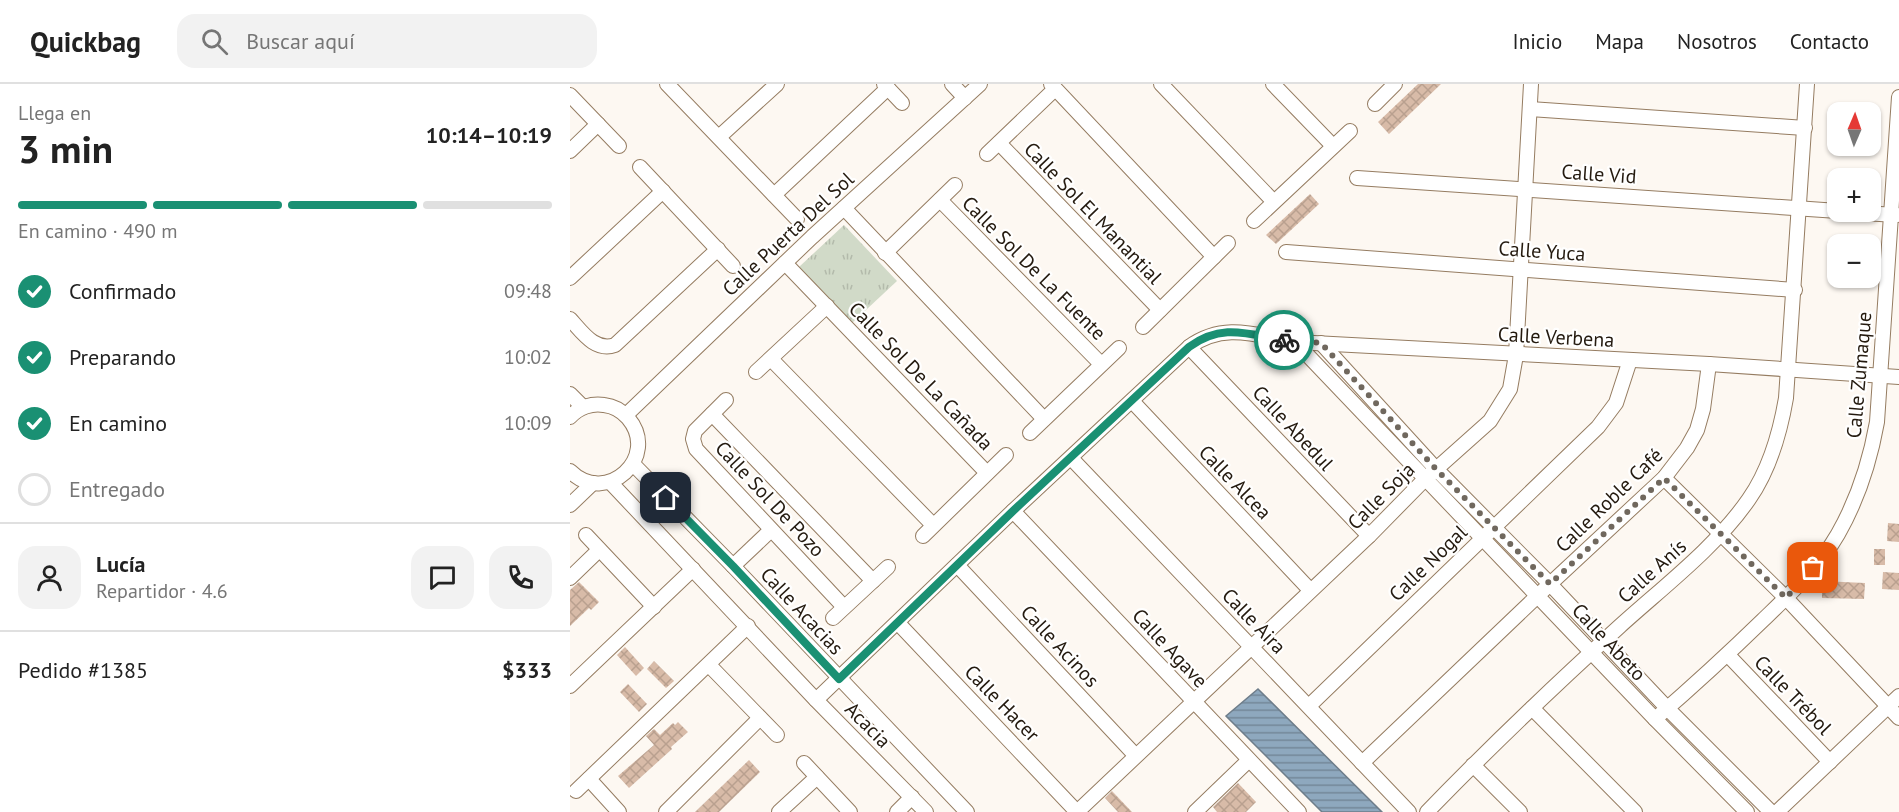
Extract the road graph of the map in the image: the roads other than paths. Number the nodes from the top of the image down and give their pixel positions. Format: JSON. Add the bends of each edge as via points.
{"nodes":[{"id":1,"x":667,"y":84,"type":"edge"},
{"id":2,"x":777,"y":84,"type":"edge"},
{"id":3,"x":952,"y":84,"type":"edge"},
{"id":4,"x":980,"y":84,"type":"edge"},
{"id":5,"x":1161,"y":84,"type":"edge"},
{"id":6,"x":1273,"y":84,"type":"edge"},
{"id":7,"x":1531,"y":84,"type":"edge"},
{"id":8,"x":1808,"y":84,"type":"edge"},
{"id":9,"x":886,"y":86,"type":"edge"},
{"id":10,"x":1053,"y":86,"type":"edge"},
{"id":11,"x":1387,"y":86,"type":"edge"},
{"id":12,"x":570,"y":95,"type":"edge"},
{"id":13,"x":1899,"y":97,"type":"edge"},
{"id":14,"x":965,"y":98,"type":"junction"},
{"id":15,"x":902,"y":103,"type":"dead end"},
{"id":16,"x":1375,"y":104,"type":"dead end"},
{"id":17,"x":1530,"y":109,"type":"junction"},
{"id":18,"x":598,"y":124,"type":"junction"},
{"id":19,"x":1805,"y":128,"type":"junction"},
{"id":20,"x":1350,"y":131,"type":"dead end"},
{"id":21,"x":1898,"y":134,"type":"edge"},
{"id":22,"x":719,"y":138,"type":"junction"},
{"id":23,"x":999,"y":143,"type":"junction"},
{"id":24,"x":619,"y":146,"type":"dead end"},
{"id":25,"x":1333,"y":146,"type":"junction"},
{"id":26,"x":570,"y":151,"type":"edge"},
{"id":27,"x":987,"y":154,"type":"dead end"},
{"id":28,"x":640,"y":167,"type":"dead end"},
{"id":29,"x":1357,"y":178,"type":"dead end"},
{"id":30,"x":955,"y":185,"type":"dead end"},
{"id":31,"x":1525,"y":189,"type":"junction"},
{"id":32,"x":663,"y":191,"type":"junction"},
{"id":33,"x":774,"y":195,"type":"junction"},
{"id":34,"x":940,"y":200,"type":"junction"},
{"id":35,"x":1273,"y":201,"type":"junction"},
{"id":36,"x":844,"y":208,"type":"junction"},
{"id":37,"x":1800,"y":208,"type":"junction"},
{"id":38,"x":1827,"y":210,"type":"edge"},
{"id":39,"x":1894,"y":215,"type":"edge"},
{"id":40,"x":797,"y":219,"type":"dead end"},
{"id":41,"x":1254,"y":221,"type":"dead end"},
{"id":42,"x":1228,"y":243,"type":"dead end"},
{"id":43,"x":718,"y":249,"type":"junction"},
{"id":44,"x":1286,"y":252,"type":"dead end"},
{"id":45,"x":885,"y":253,"type":"junction"},
{"id":46,"x":1214,"y":257,"type":"junction"},
{"id":47,"x":785,"y":263,"type":"junction"},
{"id":48,"x":733,"y":266,"type":"dead end"},
{"id":49,"x":1520,"y":269,"type":"junction"},
{"id":50,"x":570,"y":278,"type":"edge"},
{"id":51,"x":1795,"y":290,"type":"junction"},
{"id":52,"x":1892,"y":296,"type":"edge"},
{"id":53,"x":827,"y":306,"type":"junction"},
{"id":54,"x":1160,"y":310,"type":"junction"},
{"id":55,"x":570,"y":319,"type":"edge"},
{"id":56,"x":1143,"y":327,"type":"dead end"},
{"id":57,"x":1294,"y":342,"type":"junction"},
{"id":58,"x":1321,"y":343,"type":"junction"},
{"id":59,"x":1189,"y":347,"type":"junction"},
{"id":60,"x":1119,"y":348,"type":"dead end"},
{"id":61,"x":1516,"y":355,"type":"junction"},
{"id":62,"x":771,"y":359,"type":"junction"},
{"id":63,"x":1630,"y":360,"type":"junction"},
{"id":64,"x":1101,"y":364,"type":"junction"},
{"id":65,"x":1709,"y":364,"type":"junction"},
{"id":66,"x":1788,"y":369,"type":"junction"},
{"id":67,"x":756,"y":372,"type":"dead end"},
{"id":68,"x":1880,"y":375,"type":"junction"},
{"id":69,"x":1899,"y":377,"type":"edge"},
{"id":70,"x":570,"y":394,"type":"edge"},
{"id":71,"x":726,"y":400,"type":"dead end"},
{"id":72,"x":1132,"y":402,"type":"junction"},
{"id":73,"x":583,"y":407,"type":"junction"},
{"id":74,"x":712,"y":414,"type":"junction"},
{"id":75,"x":626,"y":415,"type":"junction"},
{"id":76,"x":570,"y":417,"type":"edge"},
{"id":77,"x":1044,"y":419,"type":"junction"},
{"id":78,"x":1030,"y":433,"type":"dead end"},
{"id":79,"x":1006,"y":455,"type":"dead end"},
{"id":80,"x":1071,"y":458,"type":"junction"},
{"id":81,"x":633,"y":465,"type":"junction"},
{"id":82,"x":1436,"y":469,"type":"junction"},
{"id":83,"x":570,"y":471,"type":"edge"},
{"id":84,"x":987,"y":473,"type":"junction"},
{"id":85,"x":1664,"y":478,"type":"junction"},
{"id":86,"x":1425,"y":479,"type":"junction"},
{"id":87,"x":610,"y":482,"type":"junction"},
{"id":88,"x":593,"y":483,"type":"junction"},
{"id":89,"x":570,"y":506,"type":"edge"},
{"id":90,"x":1013,"y":511,"type":"junction"},
{"id":91,"x":933,"y":525,"type":"junction"},
{"id":92,"x":1494,"y":527,"type":"junction"},
{"id":93,"x":771,"y":530,"type":"junction"},
{"id":94,"x":1722,"y":533,"type":"junction"},
{"id":95,"x":586,"y":535,"type":"dead end"},
{"id":96,"x":923,"y":536,"type":"dead end"},
{"id":97,"x":1369,"y":536,"type":"junction"},
{"id":98,"x":1483,"y":538,"type":"junction"},
{"id":99,"x":599,"y":550,"type":"junction"},
{"id":100,"x":957,"y":565,"type":"junction"},
{"id":101,"x":733,"y":566,"type":"junction"},
{"id":102,"x":888,"y":567,"type":"dead end"},
{"id":103,"x":693,"y":569,"type":"junction"},
{"id":104,"x":570,"y":578,"type":"edge"},
{"id":105,"x":873,"y":581,"type":"junction"},
{"id":106,"x":1550,"y":584,"type":"junction"},
{"id":107,"x":1311,"y":590,"type":"junction"},
{"id":108,"x":1538,"y":595,"type":"junction"},
{"id":109,"x":1786,"y":598,"type":"junction"},
{"id":110,"x":654,"y":607,"type":"junction"},
{"id":111,"x":844,"y":607,"type":"junction"},
{"id":112,"x":833,"y":618,"type":"dead end"},
{"id":113,"x":898,"y":623,"type":"junction"},
{"id":114,"x":748,"y":626,"type":"junction"},
{"id":115,"x":1604,"y":641,"type":"junction"},
{"id":116,"x":1250,"y":646,"type":"junction"},
{"id":117,"x":1592,"y":652,"type":"junction"},
{"id":118,"x":1728,"y":655,"type":"junction"},
{"id":119,"x":709,"y":665,"type":"junction"},
{"id":120,"x":839,"y":679,"type":"junction"},
{"id":121,"x":570,"y":686,"type":"edge"},
{"id":122,"x":1899,"y":696,"type":"edge"},
{"id":123,"x":816,"y":700,"type":"junction"},
{"id":124,"x":1193,"y":701,"type":"junction"},
{"id":125,"x":1309,"y":706,"type":"junction"},
{"id":126,"x":1888,"y":707,"type":"junction"},
{"id":127,"x":1532,"y":708,"type":"junction"},
{"id":128,"x":1667,"y":708,"type":"junction"},
{"id":129,"x":760,"y":718,"type":"junction"},
{"id":130,"x":1899,"y":718,"type":"edge"},
{"id":131,"x":1655,"y":719,"type":"junction"},
{"id":132,"x":777,"y":735,"type":"dead end"},
{"id":133,"x":1136,"y":754,"type":"junction"},
{"id":134,"x":1249,"y":760,"type":"junction"},
{"id":135,"x":1830,"y":762,"type":"junction"},
{"id":136,"x":804,"y":763,"type":"dead end"},
{"id":137,"x":1362,"y":763,"type":"junction"},
{"id":138,"x":1473,"y":765,"type":"junction"},
{"id":139,"x":816,"y":777,"type":"junction"},
{"id":140,"x":589,"y":779,"type":"junction"},
{"id":141,"x":576,"y":791,"type":"dead end"},
{"id":142,"x":912,"y":797,"type":"junction"},
{"id":143,"x":619,"y":812,"type":"edge"},
{"id":144,"x":666,"y":812,"type":"edge"},
{"id":145,"x":779,"y":812,"type":"edge"},
{"id":146,"x":850,"y":812,"type":"edge"},
{"id":147,"x":897,"y":812,"type":"edge"},
{"id":148,"x":926,"y":812,"type":"edge"},
{"id":149,"x":967,"y":812,"type":"edge"},
{"id":150,"x":1077,"y":812,"type":"edge"},
{"id":151,"x":1195,"y":812,"type":"edge"},
{"id":152,"x":1299,"y":812,"type":"edge"},
{"id":153,"x":1409,"y":812,"type":"edge"},
{"id":154,"x":1427,"y":812,"type":"edge"},
{"id":155,"x":1520,"y":812,"type":"edge"},
{"id":156,"x":1635,"y":812,"type":"edge"},
{"id":157,"x":1748,"y":812,"type":"edge"},
{"id":158,"x":1771,"y":812,"type":"edge"},
{"id":159,"x":1777,"y":812,"type":"edge"}],
"edges":[{"from":1,"to":22,"type":"street"},
{"from":2,"to":22,"type":"street"},
{"from":3,"to":14,"type":"street"},
{"from":4,"to":14,"type":"street","name":"Calle Puerta Del Sol"},
{"from":5,"to":35,"type":"street"},
{"from":6,"to":25,"type":"street"},
{"from":7,"to":17,"type":"street","name":"Calle Soja"},
{"from":8,"to":19,"type":"street","name":"Calle Anís"},
{"from":9,"to":15,"type":"street"},
{"from":9,"to":33,"type":"street"},
{"from":10,"to":23,"type":"street","name":"Calle Sol El Manantial"},
{"from":10,"to":46,"type":"street","name":"Calle Sol El Manantial"},
{"from":11,"to":16,"type":"street"},
{"from":12,"to":18,"type":"street"},
{"from":13,"to":21,"type":"street","name":"Calle Zumaque"},
{"from":14,"to":36,"type":"street","name":"Calle Puerta Del Sol"},
{"from":17,"to":19,"type":"street"},
{"from":17,"to":31,"type":"street","name":"Calle Soja"},
{"from":18,"to":24,"type":"street"},
{"from":18,"to":26,"type":"street"},
{"from":19,"to":37,"type":"street","name":"Calle Anís"},
{"from":20,"to":25,"type":"street"},
{"from":21,"to":39,"type":"street","name":"Calle Zumaque"},
{"from":22,"to":33,"type":"street"},
{"from":23,"to":27,"type":"street","name":"Calle Sol El Manantial"},
{"from":23,"to":54,"type":"street","name":"Calle Sol El Manantial"},
{"from":25,"to":35,"type":"street"},
{"from":28,"to":32,"type":"street"},
{"from":29,"to":31,"type":"street","name":"Calle Vid"},
{"from":30,"to":34,"type":"street","name":"Calle Sol De La Fuente"},
{"from":31,"to":37,"type":"street","name":"Calle Vid"},
{"from":31,"to":49,"type":"street","name":"Calle Soja"},
{"from":32,"to":43,"type":"street"},
{"from":32,"to":50,"type":"street"},
{"from":33,"to":40,"type":"street"},
{"from":34,"to":45,"type":"street","name":"Calle Sol De La Fuente"},
{"from":34,"to":64,"type":"street","name":"Calle Sol De La Fuente"},
{"from":35,"to":41,"type":"street"},
{"from":36,"to":45,"type":"street"},
{"from":36,"to":47,"type":"street","name":"Calle Puerta Del Sol"},
{"from":37,"to":38,"type":"street","name":"Calle Vid"},
{"from":37,"to":51,"type":"street","name":"Calle Anís"},
{"from":39,"to":52,"type":"street","name":"Calle Zumaque"},
{"from":42,"to":46,"type":"street","name":"Calle Sol El Manantial"},
{"from":43,"to":48,"type":"street"},
{"from":43,"to":55,"type":"street","via":[[615,345],[597,346]]},
{"from":44,"to":49,"type":"street","name":"Calle Yuca"},
{"from":45,"to":77,"type":"street"},
{"from":46,"to":54,"type":"street","name":"Calle Sol El Manantial"},
{"from":47,"to":53,"type":"street","name":"Calle Sol De La Cañada"},
{"from":47,"to":75,"type":"street","name":"Calle Puerta Del Sol"},
{"from":49,"to":51,"type":"street","name":"Calle Yuca"},
{"from":49,"to":61,"type":"street","name":"Calle Soja"},
{"from":51,"to":66,"type":"street","name":"Calle Anís"},
{"from":52,"to":68,"type":"street","name":"Calle Zumaque"},
{"from":53,"to":62,"type":"street","name":"Calle Sol De La Cañada"},
{"from":53,"to":84,"type":"street","name":"Calle Sol De La Cañada"},
{"from":54,"to":56,"type":"street","name":"Calle Sol El Manantial"},
{"from":57,"to":58,"type":"street","name":"Calle Verbena"},
{"from":57,"to":59,"type":"street","name":"Calle Verbena","via":[[1227,332],[1212,333]]},
{"from":57,"to":86,"type":"street","name":"Calle Abeto"},
{"from":58,"to":61,"type":"street","name":"Calle Verbena"},
{"from":58,"to":82,"type":"street","name":"Calle Abeto"},
{"from":59,"to":72,"type":"street"},
{"from":59,"to":97,"type":"street","name":"Calle Abedul"},
{"from":60,"to":64,"type":"street","name":"Calle Sol De La Fuente"},
{"from":61,"to":63,"type":"street","name":"Calle Verbena"},
{"from":61,"to":82,"type":"street","name":"Calle Soja","via":[[1510,388],[1490,421]]},
{"from":62,"to":67,"type":"street","name":"Calle Sol De La Cañada"},
{"from":62,"to":91,"type":"street"},
{"from":63,"to":65,"type":"street","name":"Calle Verbena"},
{"from":63,"to":92,"type":"street","name":"Calle Nogal","via":[[1616,403],[1602,422]]},
{"from":64,"to":77,"type":"street","name":"Calle Sol De La Fuente"},
{"from":65,"to":66,"type":"street","name":"Calle Verbena"},
{"from":65,"to":85,"type":"street","name":"Calle Roble Café","via":[[1697,430]]},
{"from":66,"to":68,"type":"street","name":"Calle Verbena"},
{"from":66,"to":94,"type":"street","name":"Calle Anís","via":[[1782,423],[1773,452],[1751,497]]},
{"from":68,"to":69,"type":"street","name":"Calle Verbena"},
{"from":68,"to":109,"type":"street","name":"Calle Zumaque","via":[[1872,448],[1850,510],[1824,556]]},
{"from":70,"to":73,"type":"street"},
{"from":71,"to":74,"type":"street","name":"Calle Sol De Pozo"},
{"from":72,"to":80,"type":"street"},
{"from":72,"to":107,"type":"street","name":"Calle Alcea"},
{"from":73,"to":75,"type":"street","via":[[606,405]]},
{"from":73,"to":76,"type":"street"},
{"from":74,"to":93,"type":"street","name":"Calle Sol De Pozo","via":[[693,434],[696,449]]},
{"from":74,"to":105,"type":"street","name":"Calle Sol De Pozo"},
{"from":75,"to":81,"type":"street","via":[[637,433]]},
{"from":77,"to":78,"type":"street","name":"Calle Sol De La Fuente"},
{"from":79,"to":84,"type":"street","name":"Calle Sol De La Cañada"},
{"from":80,"to":90,"type":"street"},
{"from":80,"to":116,"type":"street","name":"Calle Aira"},
{"from":81,"to":87,"type":"street"},
{"from":81,"to":101,"type":"street","name":"Calle Acacias"},
{"from":82,"to":86,"type":"street","name":"Calle Soja"},
{"from":82,"to":92,"type":"street","name":"Calle Abeto"},
{"from":83,"to":88,"type":"street"},
{"from":84,"to":91,"type":"street","name":"Calle Sol De La Cañada"},
{"from":85,"to":94,"type":"street"},
{"from":85,"to":106,"type":"street","name":"Calle Roble Café"},
{"from":86,"to":97,"type":"street","name":"Calle Soja"},
{"from":86,"to":98,"type":"street","name":"Calle Abeto"},
{"from":87,"to":88,"type":"street"},
{"from":87,"to":103,"type":"street","name":"Acacia"},
{"from":88,"to":89,"type":"street"},
{"from":90,"to":100,"type":"street"},
{"from":90,"to":124,"type":"street","name":"Calle Agave"},
{"from":91,"to":96,"type":"street","name":"Calle Sol De La Cañada"},
{"from":92,"to":98,"type":"street","name":"Calle Nogal"},
{"from":92,"to":106,"type":"street","name":"Calle Abeto"},
{"from":93,"to":101,"type":"street"},
{"from":93,"to":111,"type":"street","name":"Calle Sol De Pozo"},
{"from":94,"to":109,"type":"street"},
{"from":94,"to":115,"type":"street","name":"Calle Anís"},
{"from":95,"to":99,"type":"street"},
{"from":97,"to":107,"type":"street","name":"Calle Soja"},
{"from":98,"to":108,"type":"street","name":"Calle Abeto"},
{"from":98,"to":125,"type":"street","name":"Calle Nogal"},
{"from":99,"to":104,"type":"street"},
{"from":99,"to":110,"type":"street"},
{"from":100,"to":113,"type":"street"},
{"from":100,"to":133,"type":"street","name":"Calle Acinos"},
{"from":101,"to":120,"type":"street","name":"Calle Acacias"},
{"from":102,"to":105,"type":"street"},
{"from":103,"to":110,"type":"street"},
{"from":103,"to":114,"type":"street","name":"Acacia"},
{"from":105,"to":111,"type":"street"},
{"from":106,"to":108,"type":"street","name":"Calle Roble Café"},
{"from":106,"to":115,"type":"street","name":"Calle Abeto"},
{"from":107,"to":116,"type":"street","name":"Calle Soja"},
{"from":108,"to":117,"type":"street","name":"Calle Abeto"},
{"from":108,"to":137,"type":"street","name":"Calle Roble Café"},
{"from":109,"to":118,"type":"street","name":"Calle Zumaque"},
{"from":109,"to":126,"type":"street"},
{"from":110,"to":121,"type":"street"},
{"from":111,"to":112,"type":"street"},
{"from":113,"to":120,"type":"street"},
{"from":113,"to":150,"type":"street","name":"Calle Hacer"},
{"from":114,"to":119,"type":"street"},
{"from":114,"to":123,"type":"street","name":"Acacia"},
{"from":115,"to":117,"type":"street","name":"Calle Anís"},
{"from":115,"to":128,"type":"street","name":"Calle Abeto"},
{"from":116,"to":124,"type":"street","name":"Calle Soja"},
{"from":116,"to":125,"type":"street","name":"Calle Aira"},
{"from":117,"to":127,"type":"street","name":"Calle Anís"},
{"from":117,"to":131,"type":"street","name":"Calle Abeto"},
{"from":118,"to":128,"type":"street","name":"Calle Zumaque"},
{"from":118,"to":135,"type":"street","name":"Calle Trébol"},
{"from":119,"to":129,"type":"street"},
{"from":119,"to":140,"type":"street"},
{"from":120,"to":123,"type":"street"},
{"from":120,"to":149,"type":"street","name":"Calle Acacias"},
{"from":122,"to":126,"type":"street","name":"Calle Trébol"},
{"from":123,"to":142,"type":"street","name":"Acacia"},
{"from":124,"to":133,"type":"street","name":"Calle Soja"},
{"from":124,"to":134,"type":"street","name":"Calle Agave"},
{"from":125,"to":137,"type":"street","name":"Calle Aira"},
{"from":126,"to":130,"type":"street"},
{"from":126,"to":135,"type":"street","name":"Calle Trébol"},
{"from":127,"to":138,"type":"street","name":"Calle Anís"},
{"from":127,"to":156,"type":"street"},
{"from":128,"to":131,"type":"street","name":"Calle Zumaque"},
{"from":128,"to":158,"type":"street","name":"Calle Abeto"},
{"from":129,"to":132,"type":"street"},
{"from":129,"to":144,"type":"street"},
{"from":131,"to":157,"type":"street","name":"Calle Abeto"},
{"from":133,"to":150,"type":"street","name":"Calle Soja"},
{"from":134,"to":151,"type":"street"},
{"from":134,"to":152,"type":"street","name":"Calle Agave"},
{"from":135,"to":159,"type":"street","name":"Calle Trébol"},
{"from":136,"to":139,"type":"street"},
{"from":137,"to":153,"type":"street","name":"Calle Aira"},
{"from":138,"to":154,"type":"street","name":"Calle Anís"},
{"from":138,"to":155,"type":"street"},
{"from":139,"to":145,"type":"street"},
{"from":139,"to":146,"type":"street"},
{"from":140,"to":141,"type":"street"},
{"from":140,"to":143,"type":"street"},
{"from":142,"to":147,"type":"street"},
{"from":142,"to":148,"type":"street","name":"Acacia"}]}
